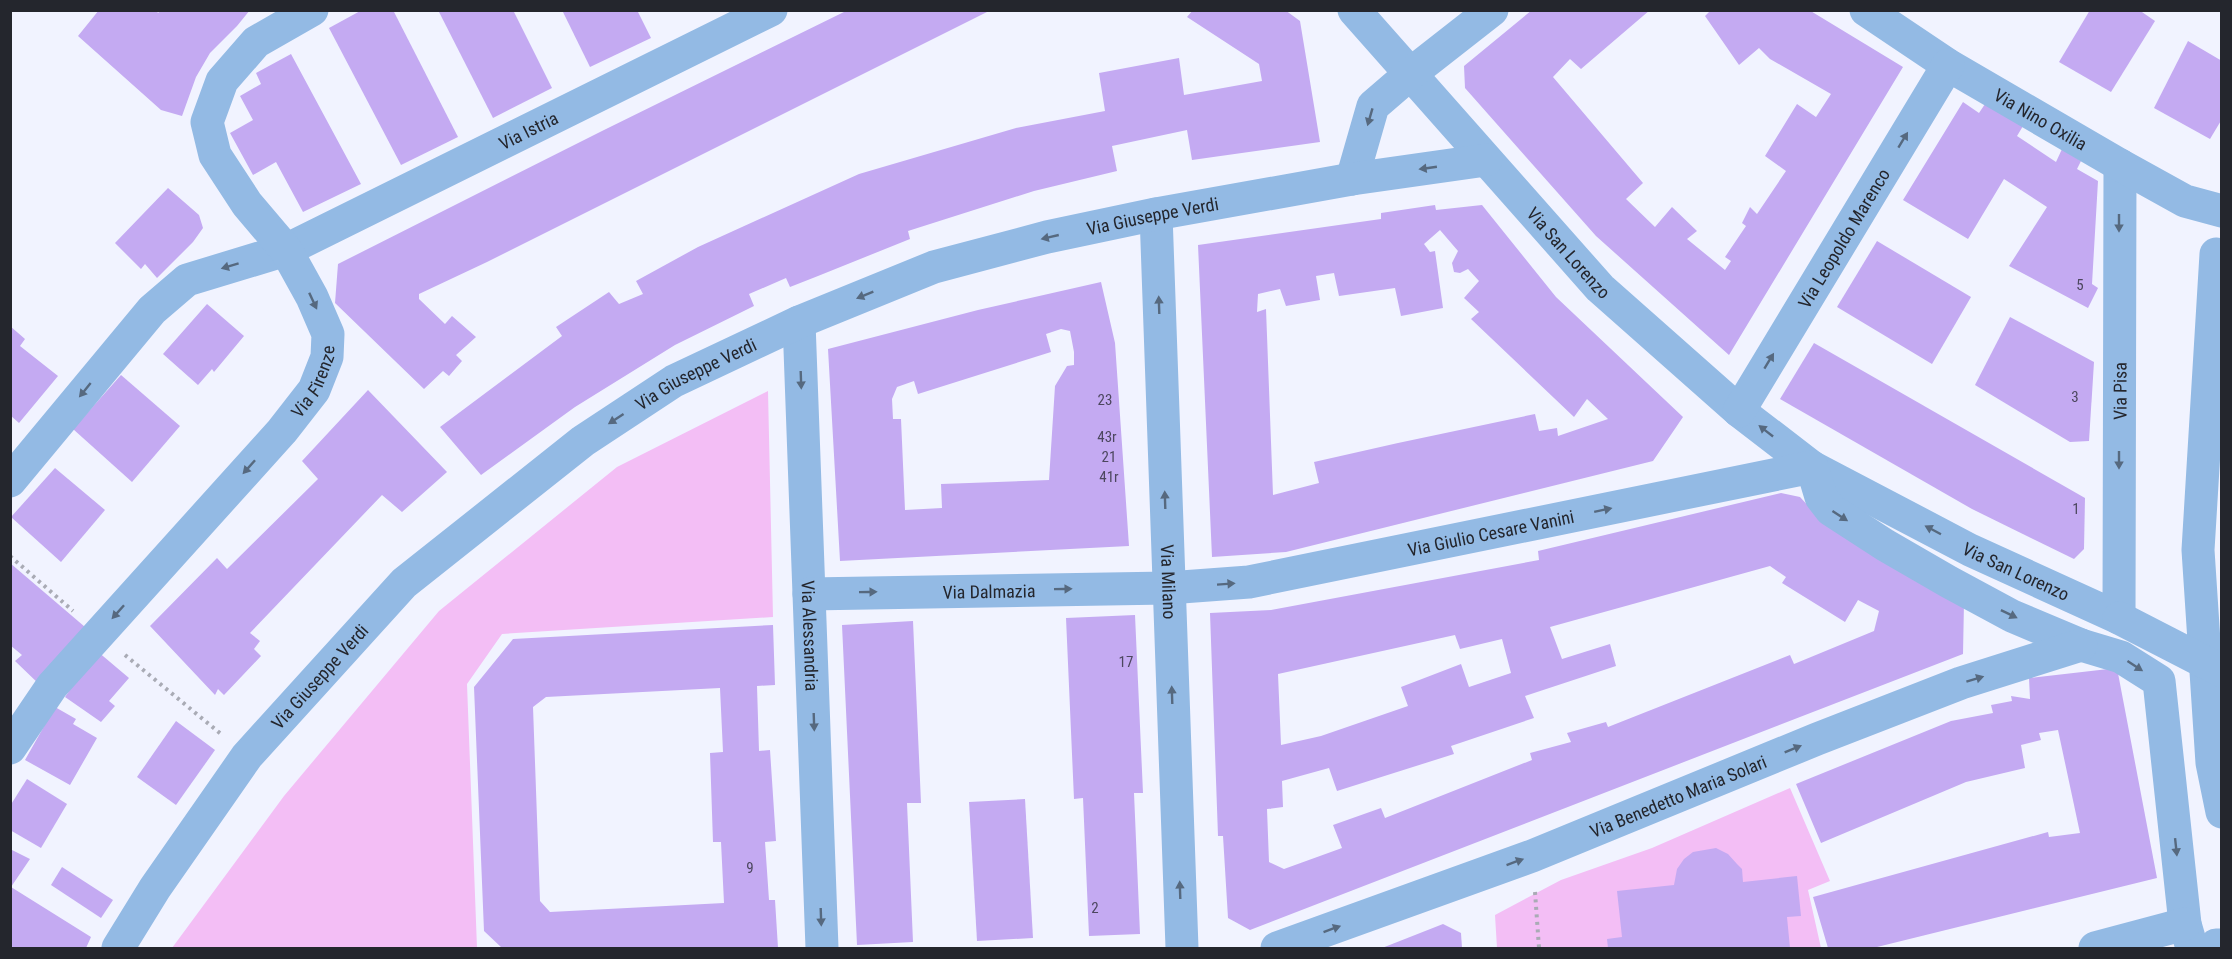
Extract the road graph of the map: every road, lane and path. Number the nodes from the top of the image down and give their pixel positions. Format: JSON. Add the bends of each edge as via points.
{"nodes":[{"id":1,"x":312,"y":10,"type":"edge"},
{"id":2,"x":771,"y":10,"type":"edge"},
{"id":3,"x":1354,"y":10,"type":"edge"},
{"id":4,"x":1492,"y":10,"type":"edge"},
{"id":5,"x":1866,"y":10,"type":"edge"},
{"id":6,"x":1948,"y":65,"type":"junction"},
{"id":7,"x":1409,"y":75,"type":"junction"},
{"id":8,"x":1486,"y":160,"type":"junction"},
{"id":9,"x":2120,"y":165,"type":"junction"},
{"id":10,"x":1352,"y":179,"type":"junction"},
{"id":11,"x":2222,"y":211,"type":"edge"},
{"id":12,"x":1156,"y":214,"type":"junction"},
{"id":13,"x":286,"y":250,"type":"junction"},
{"id":14,"x":2216,"y":254,"type":"dead end"},
{"id":15,"x":799,"y":322,"type":"junction"},
{"id":16,"x":1739,"y":411,"type":"junction"},
{"id":17,"x":1812,"y":467,"type":"junction"},
{"id":18,"x":10,"y":481,"type":"edge"},
{"id":19,"x":1168,"y":588,"type":"junction"},
{"id":20,"x":809,"y":594,"type":"junction"},
{"id":21,"x":2119,"y":618,"type":"junction"},
{"id":22,"x":2081,"y":645,"type":"junction"},
{"id":23,"x":2222,"y":670,"type":"edge"},
{"id":24,"x":10,"y":748,"type":"edge"},
{"id":25,"x":2222,"y":812,"type":"edge"},
{"id":26,"x":1532,"y":856,"type":"junction"},
{"id":27,"x":2188,"y":936,"type":"edge"},
{"id":28,"x":2222,"y":945,"type":"edge"},
{"id":29,"x":118,"y":948,"type":"edge"},
{"id":30,"x":822,"y":948,"type":"edge"},
{"id":31,"x":1182,"y":948,"type":"edge"},
{"id":32,"x":1277,"y":948,"type":"edge"},
{"id":33,"x":1539,"y":948,"type":"edge"},
{"id":34,"x":2095,"y":948,"type":"edge"},
{"id":35,"x":2215,"y":948,"type":"edge"}],
"edges":[{"from":1,"to":13,"type":"street","name":"Via Firenze","via":[[256,42],[222,81],[207,122],[215,155],[247,204]]},
{"from":2,"to":13,"type":"street","name":"Via Istria"},
{"from":3,"to":7,"type":"street","name":"Via San Lorenzo"},
{"from":4,"to":7,"type":"street"},
{"from":5,"to":6,"type":"street","name":"Via Nino Oxilia"},
{"from":6,"to":9,"type":"street","name":"Via Nino Oxilia"},
{"from":16,"to":6,"type":"street","name":"Via Leopoldo Marenco","one_way":true},
{"from":7,"to":8,"type":"street","name":"Via San Lorenzo"},
{"from":7,"to":10,"type":"street","one_way":true,"via":[[1373,106]]},
{"from":8,"to":10,"type":"street","name":"Via Giuseppe Verdi","one_way":true},
{"from":8,"to":16,"type":"street","name":"Via San Lorenzo","via":[[1599,288]]},
{"from":9,"to":11,"type":"street","name":"Via Nino Oxilia","via":[[2185,201]]},
{"from":9,"to":21,"type":"street","name":"Via Pisa","one_way":true},
{"from":10,"to":12,"type":"street","name":"Via Giuseppe Verdi"},
{"from":12,"to":15,"type":"street","name":"Via Giuseppe Verdi","one_way":true,"via":[[934,267]]},
{"from":19,"to":12,"type":"street","name":"Via Milano","one_way":true},
{"from":13,"to":18,"type":"street","one_way":true,"via":[[187,280],[152,310]]},
{"from":13,"to":24,"type":"street","name":"Via Firenze","one_way":true,"via":[[328,334],[327,357],[314,390],[282,431],[52,686]]},
{"from":14,"to":25,"type":"street","via":[[2198,549],[2212,763]]},
{"from":15,"to":20,"type":"street","name":"Via Alessandria","one_way":true},
{"from":15,"to":29,"type":"street","name":"Via Giuseppe Verdi","one_way":true,"via":[[674,381],[583,441],[404,583],[247,756]]},
{"from":17,"to":16,"type":"street","name":"Via San Lorenzo","one_way":true},
{"from":19,"to":17,"type":"street","name":"Via Giulio Cesare Vanini","one_way":true,"via":[[1249,582]]},
{"from":21,"to":17,"type":"street","name":"Via San Lorenzo","one_way":true,"via":[[1970,550]]},
{"from":17,"to":22,"type":"street","one_way":true,"via":[[1821,497],[1831,510],[1949,582],[2012,616]]},
{"from":20,"to":19,"type":"street","name":"Via Dalmazia","one_way":true},
{"from":31,"to":19,"type":"street","name":"Via Milano","one_way":true},
{"from":20,"to":30,"type":"street","name":"Via Alessandria","one_way":true},
{"from":21,"to":23,"type":"street","name":"Via San Lorenzo","bridge":true},
{"from":26,"to":22,"type":"street","name":"Via Benedetto Maria Solari","one_way":true,"via":[[1816,739],[1950,688]]},
{"from":22,"to":27,"type":"street","one_way":true,"via":[[2121,657],[2158,681]]},
{"from":32,"to":26,"type":"street","name":"Via Benedetto Maria Solari","one_way":true},
{"from":26,"to":33,"type":"path"},
{"from":27,"to":34,"type":"street"},
{"from":28,"to":35,"type":"street"}]}
